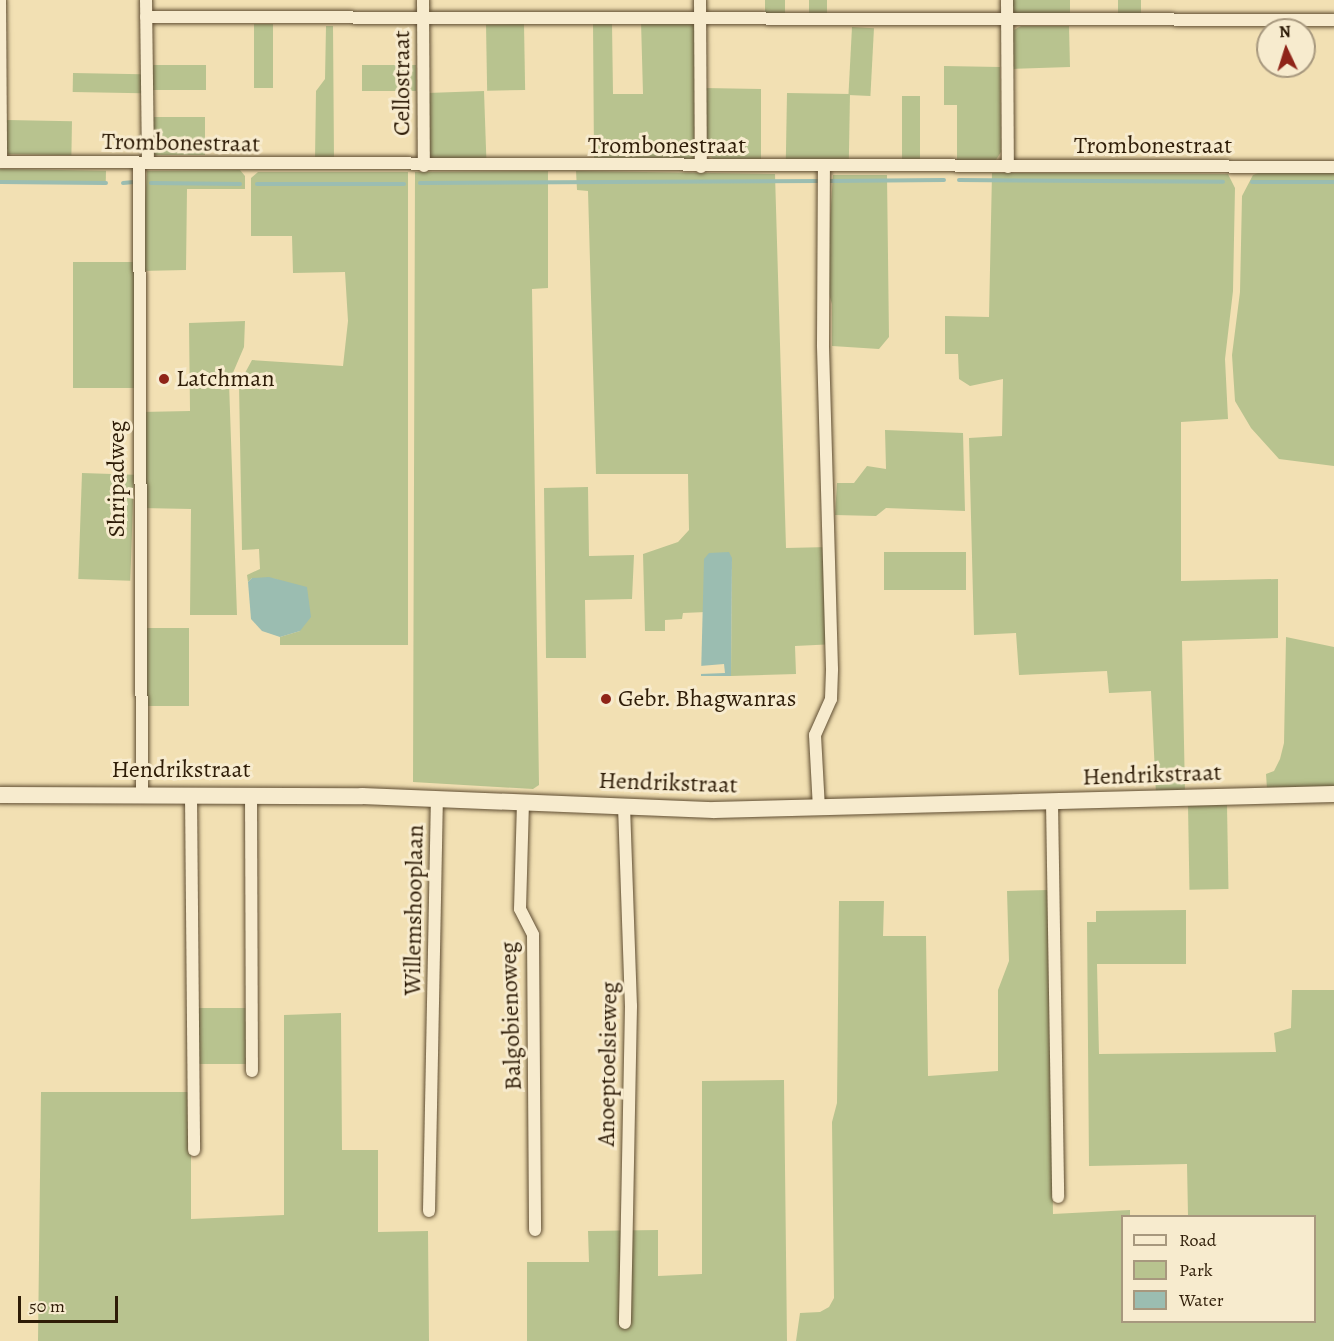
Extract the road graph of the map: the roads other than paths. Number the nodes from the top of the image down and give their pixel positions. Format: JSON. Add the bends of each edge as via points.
{"nodes":[{"id":1,"x":0,"y":0,"type":"edge"},
{"id":2,"x":146,"y":0,"type":"edge"},
{"id":3,"x":423,"y":0,"type":"edge"},
{"id":4,"x":700,"y":0,"type":"edge"},
{"id":5,"x":1007,"y":0,"type":"edge"},
{"id":6,"x":146,"y":17,"type":"junction"},
{"id":7,"x":700,"y":17,"type":"junction"},
{"id":8,"x":423,"y":20,"type":"junction"},
{"id":9,"x":1334,"y":20,"type":"edge"},
{"id":10,"x":1007,"y":22,"type":"junction"},
{"id":11,"x":0,"y":162,"type":"edge"},
{"id":12,"x":143,"y":164,"type":"junction"},
{"id":13,"x":424,"y":166,"type":"junction"},
{"id":14,"x":701,"y":166,"type":"junction"},
{"id":15,"x":1008,"y":167,"type":"junction"},
{"id":16,"x":1334,"y":167,"type":"edge"},
{"id":17,"x":824,"y":168,"type":"junction"},
{"id":18,"x":191,"y":794,"type":"junction"},
{"id":19,"x":251,"y":794,"type":"junction"},
{"id":20,"x":1334,"y":794,"type":"edge"},
{"id":21,"x":0,"y":795,"type":"edge"},
{"id":22,"x":142,"y":795,"type":"junction"},
{"id":23,"x":437,"y":798,"type":"junction"},
{"id":24,"x":523,"y":802,"type":"junction"},
{"id":25,"x":1052,"y":802,"type":"junction"},
{"id":26,"x":624,"y":806,"type":"junction"},
{"id":27,"x":819,"y":809,"type":"junction"},
{"id":28,"x":252,"y":1071,"type":"dead end"},
{"id":29,"x":194,"y":1150,"type":"dead end"},
{"id":30,"x":1058,"y":1197,"type":"dead end"},
{"id":31,"x":429,"y":1211,"type":"dead end"},
{"id":32,"x":535,"y":1230,"type":"dead end"},
{"id":33,"x":625,"y":1323,"type":"dead end"}],
"edges":[{"from":1,"to":11,"type":"street"},
{"from":2,"to":6,"type":"street","name":"Shripadweg"},
{"from":3,"to":8,"type":"street","name":"Cellostraat"},
{"from":4,"to":7,"type":"street"},
{"from":5,"to":10,"type":"street"},
{"from":6,"to":8,"type":"street"},
{"from":6,"to":12,"type":"street","name":"Shripadweg"},
{"from":7,"to":8,"type":"street"},
{"from":7,"to":10,"type":"street"},
{"from":7,"to":14,"type":"street"},
{"from":8,"to":13,"type":"street","name":"Cellostraat"},
{"from":9,"to":10,"type":"street"},
{"from":10,"to":15,"type":"street"},
{"from":11,"to":12,"type":"street","name":"Trombonestraat"},
{"from":12,"to":13,"type":"street","name":"Trombonestraat"},
{"from":12,"to":22,"type":"street","name":"Shripadweg"},
{"from":13,"to":14,"type":"street","name":"Trombonestraat"},
{"from":14,"to":17,"type":"street","name":"Trombonestraat"},
{"from":15,"to":16,"type":"street","name":"Trombonestraat"},
{"from":15,"to":17,"type":"street","name":"Trombonestraat"},
{"from":17,"to":27,"type":"street","via":[[823,345],[832,669],[831,699],[815,735]]},
{"from":18,"to":19,"type":"street","name":"Hendrikstraat"},
{"from":18,"to":22,"type":"street","name":"Hendrikstraat"},
{"from":18,"to":29,"type":"street"},
{"from":19,"to":23,"type":"street","name":"Hendrikstraat"},
{"from":19,"to":28,"type":"street"},
{"from":20,"to":25,"type":"street","name":"Hendrikstraat"},
{"from":21,"to":22,"type":"street","name":"Hendrikstraat"},
{"from":23,"to":24,"type":"street","name":"Hendrikstraat"},
{"from":23,"to":31,"type":"street","name":"Willemshooplaan"},
{"from":24,"to":26,"type":"street","name":"Hendrikstraat"},
{"from":24,"to":32,"type":"street","name":"Balgobienoweg","via":[[520,909],[533,936]]},
{"from":25,"to":27,"type":"street","name":"Hendrikstraat"},
{"from":25,"to":30,"type":"street"},
{"from":26,"to":27,"type":"street","name":"Hendrikstraat"},
{"from":26,"to":33,"type":"street","name":"Anoeptoelsieweg","via":[[631,1006]]}]}
